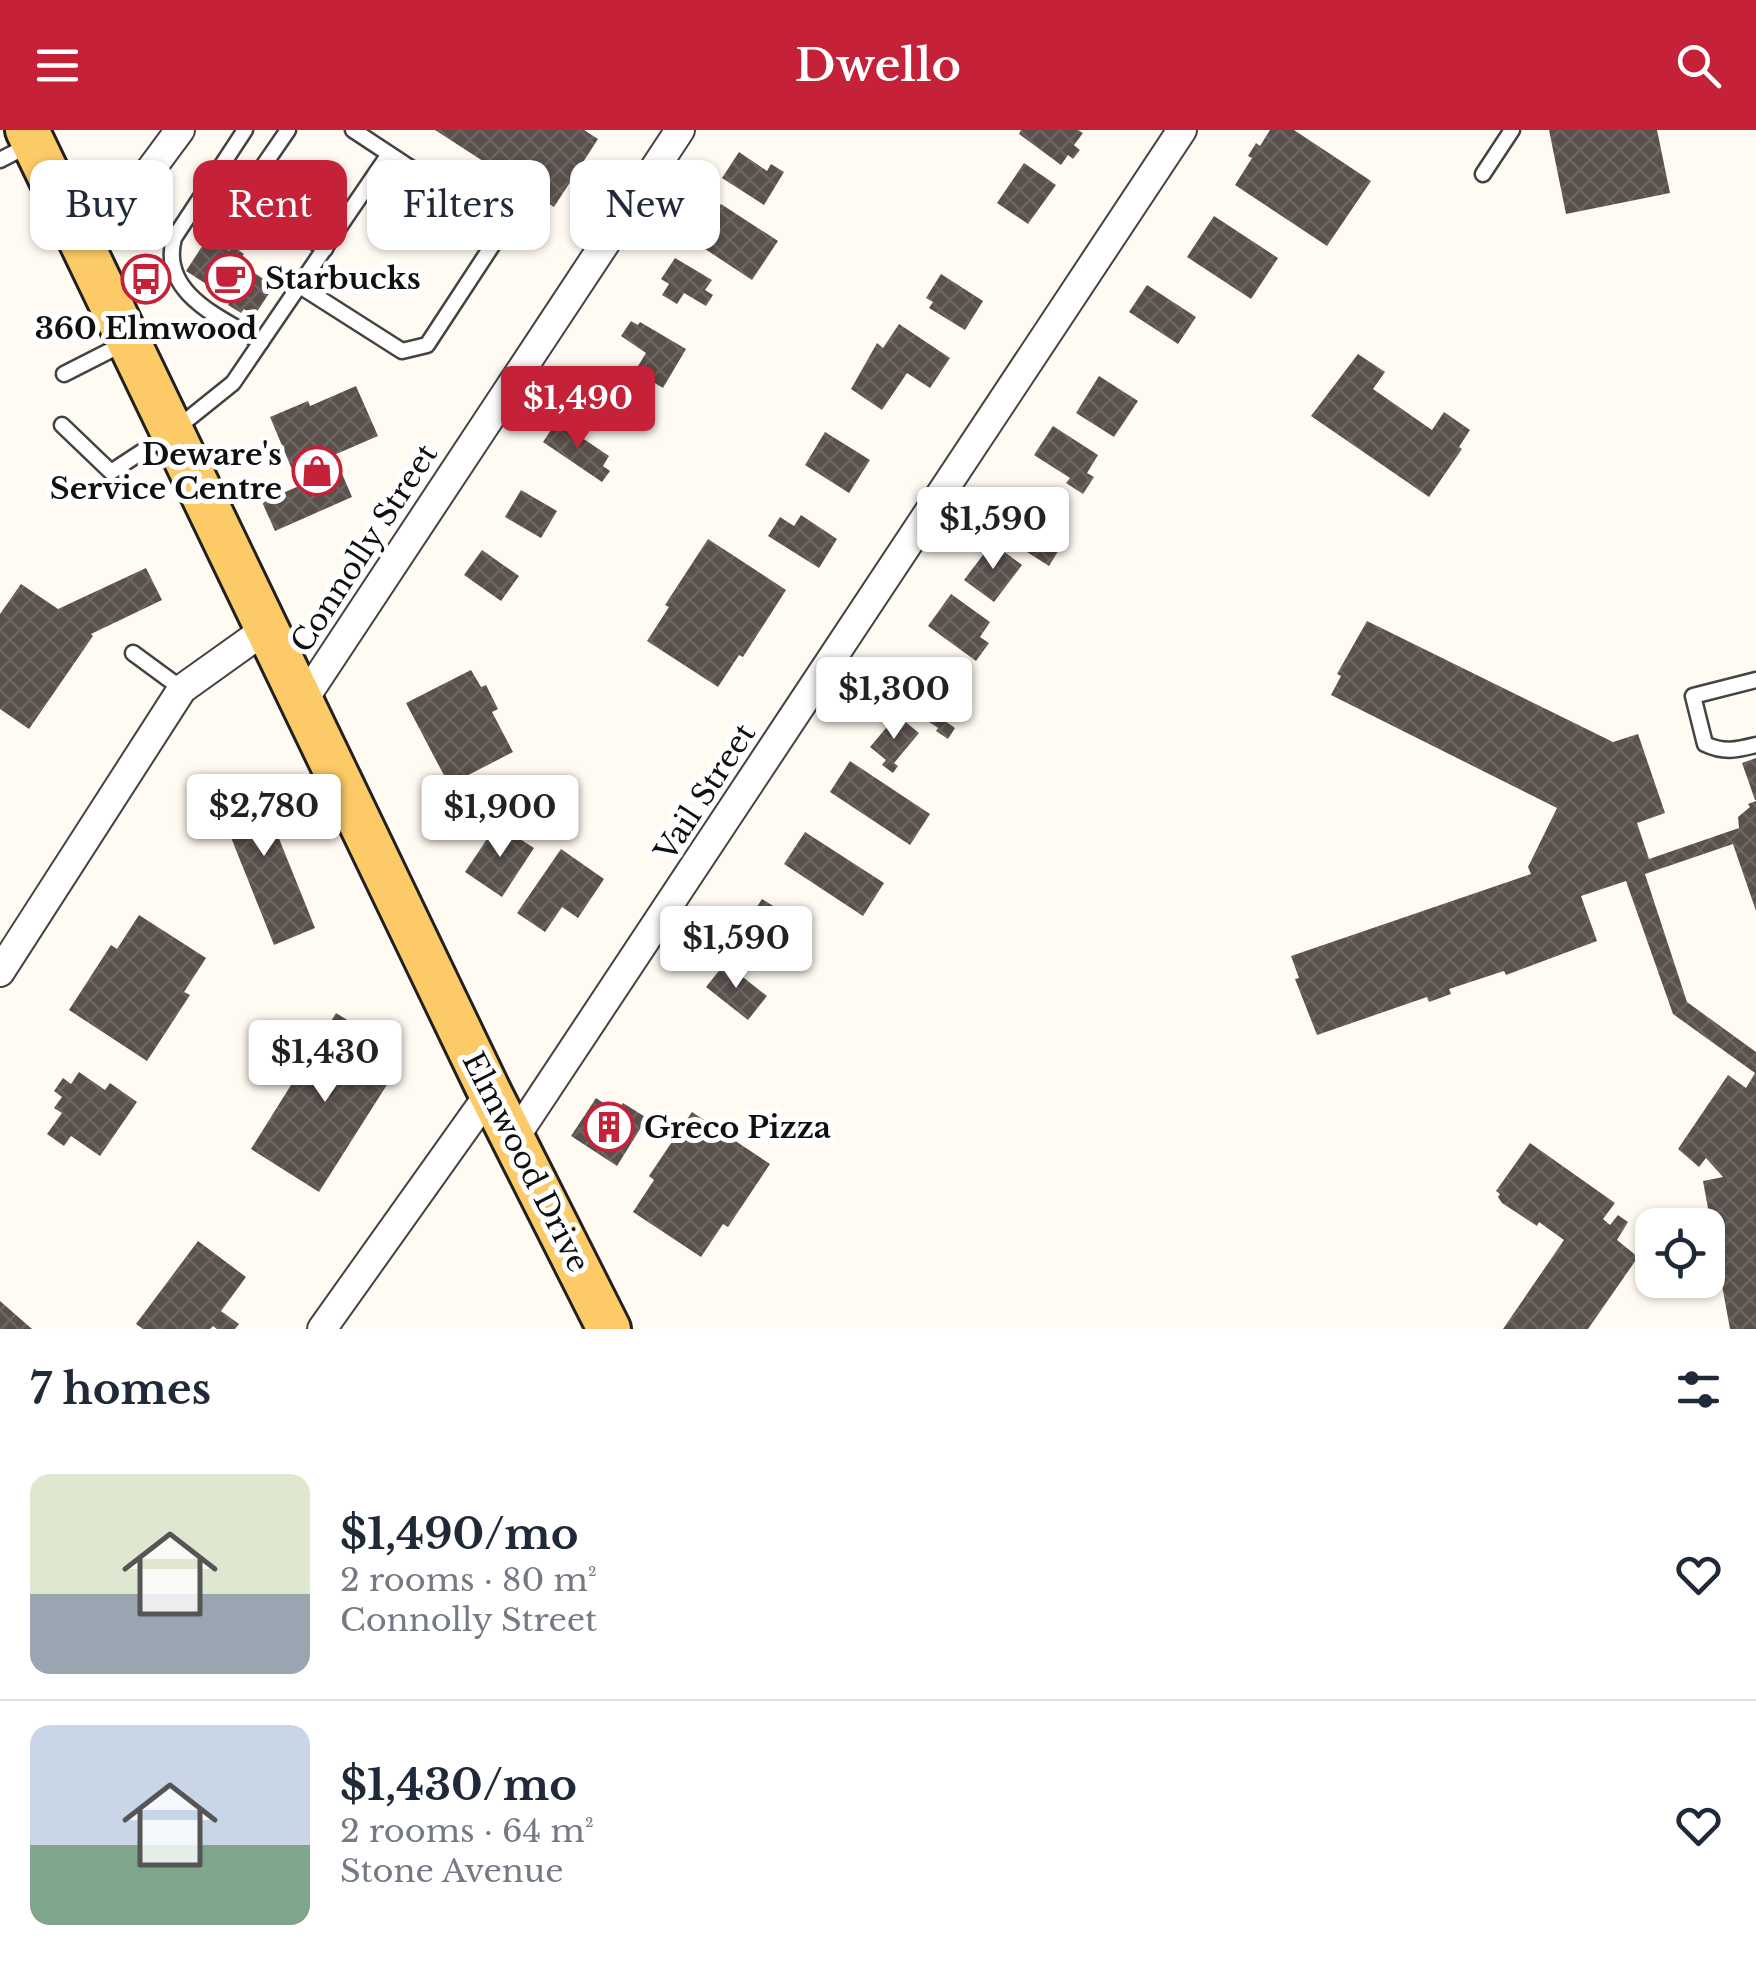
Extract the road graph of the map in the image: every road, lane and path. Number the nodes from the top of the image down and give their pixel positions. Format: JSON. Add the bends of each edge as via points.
{"nodes":[{"id":1,"x":180,"y":130,"type":"edge"},
{"id":2,"x":245,"y":130,"type":"edge"},
{"id":3,"x":288,"y":130,"type":"edge"},
{"id":4,"x":353,"y":130,"type":"edge"},
{"id":5,"x":680,"y":130,"type":"edge"},
{"id":6,"x":1182,"y":130,"type":"edge"},
{"id":7,"x":1512,"y":130,"type":"edge"},
{"id":8,"x":20,"y":144,"type":"edge"},
{"id":9,"x":389,"y":154,"type":"junction"},
{"id":10,"x":267,"y":160,"type":"edge"},
{"id":11,"x":1483,"y":174,"type":"dead end"},
{"id":12,"x":347,"y":217,"type":"edge"},
{"id":13,"x":325,"y":250,"type":"edge"},
{"id":14,"x":88,"y":254,"type":"junction"},
{"id":15,"x":300,"y":286,"type":"junction"},
{"id":16,"x":129,"y":342,"type":"junction"},
{"id":17,"x":261,"y":342,"type":"junction"},
{"id":18,"x":64,"y":374,"type":"dead end"},
{"id":19,"x":62,"y":425,"type":"dead end"},
{"id":20,"x":172,"y":432,"type":"junction"},
{"id":21,"x":266,"y":629,"type":"junction"},
{"id":22,"x":134,"y":653,"type":"dead end"},
{"id":23,"x":1756,"y":680,"type":"edge"},
{"id":24,"x":182,"y":689,"type":"junction"},
{"id":25,"x":302,"y":702,"type":"junction"},
{"id":26,"x":1756,"y":745,"type":"edge"},
{"id":27,"x":0,"y":972,"type":"edge"},
{"id":28,"x":490,"y":1093,"type":"junction"},
{"id":29,"x":513,"y":1140,"type":"junction"},
{"id":30,"x":322,"y":1329,"type":"edge"},
{"id":31,"x":609,"y":1329,"type":"edge"}],
"edges":[{"from":1,"to":14,"type":"street"},
{"from":2,"to":17,"type":"lane","via":[[174,238],[169,256],[193,301]]},
{"from":3,"to":10,"type":"lane"},
{"from":4,"to":9,"type":"lane"},
{"from":5,"to":25,"type":"street","name":"Connolly Street"},
{"from":6,"to":29,"type":"street","name":"Vail Street"},
{"from":7,"to":11,"type":"lane"},
{"from":8,"to":14,"type":"main road","name":"Elmwood Drive"},
{"from":9,"to":12,"type":"lane"},
{"from":9,"to":15,"type":"lane","via":[[503,228],[426,345],[402,351]]},
{"from":13,"to":15,"type":"lane"},
{"from":14,"to":16,"type":"main road","name":"Elmwood Drive"},
{"from":15,"to":17,"type":"lane"},
{"from":16,"to":18,"type":"lane"},
{"from":16,"to":20,"type":"main road","name":"Elmwood Drive"},
{"from":17,"to":20,"type":"lane","via":[[233,383]]},
{"from":19,"to":20,"type":"lane","via":[[111,472]]},
{"from":20,"to":21,"type":"main road","name":"Elmwood Drive"},
{"from":21,"to":24,"type":"street"},
{"from":21,"to":25,"type":"main road","name":"Elmwood Drive"},
{"from":22,"to":24,"type":"lane"},
{"from":23,"to":26,"type":"lane","via":[[1693,696],[1705,744],[1734,751]]},
{"from":24,"to":27,"type":"street"},
{"from":25,"to":28,"type":"main road","name":"Elmwood Drive"},
{"from":28,"to":29,"type":"main road","name":"Elmwood Drive"},
{"from":28,"to":30,"type":"street"},
{"from":29,"to":31,"type":"main road","name":"Elmwood Drive"}]}
